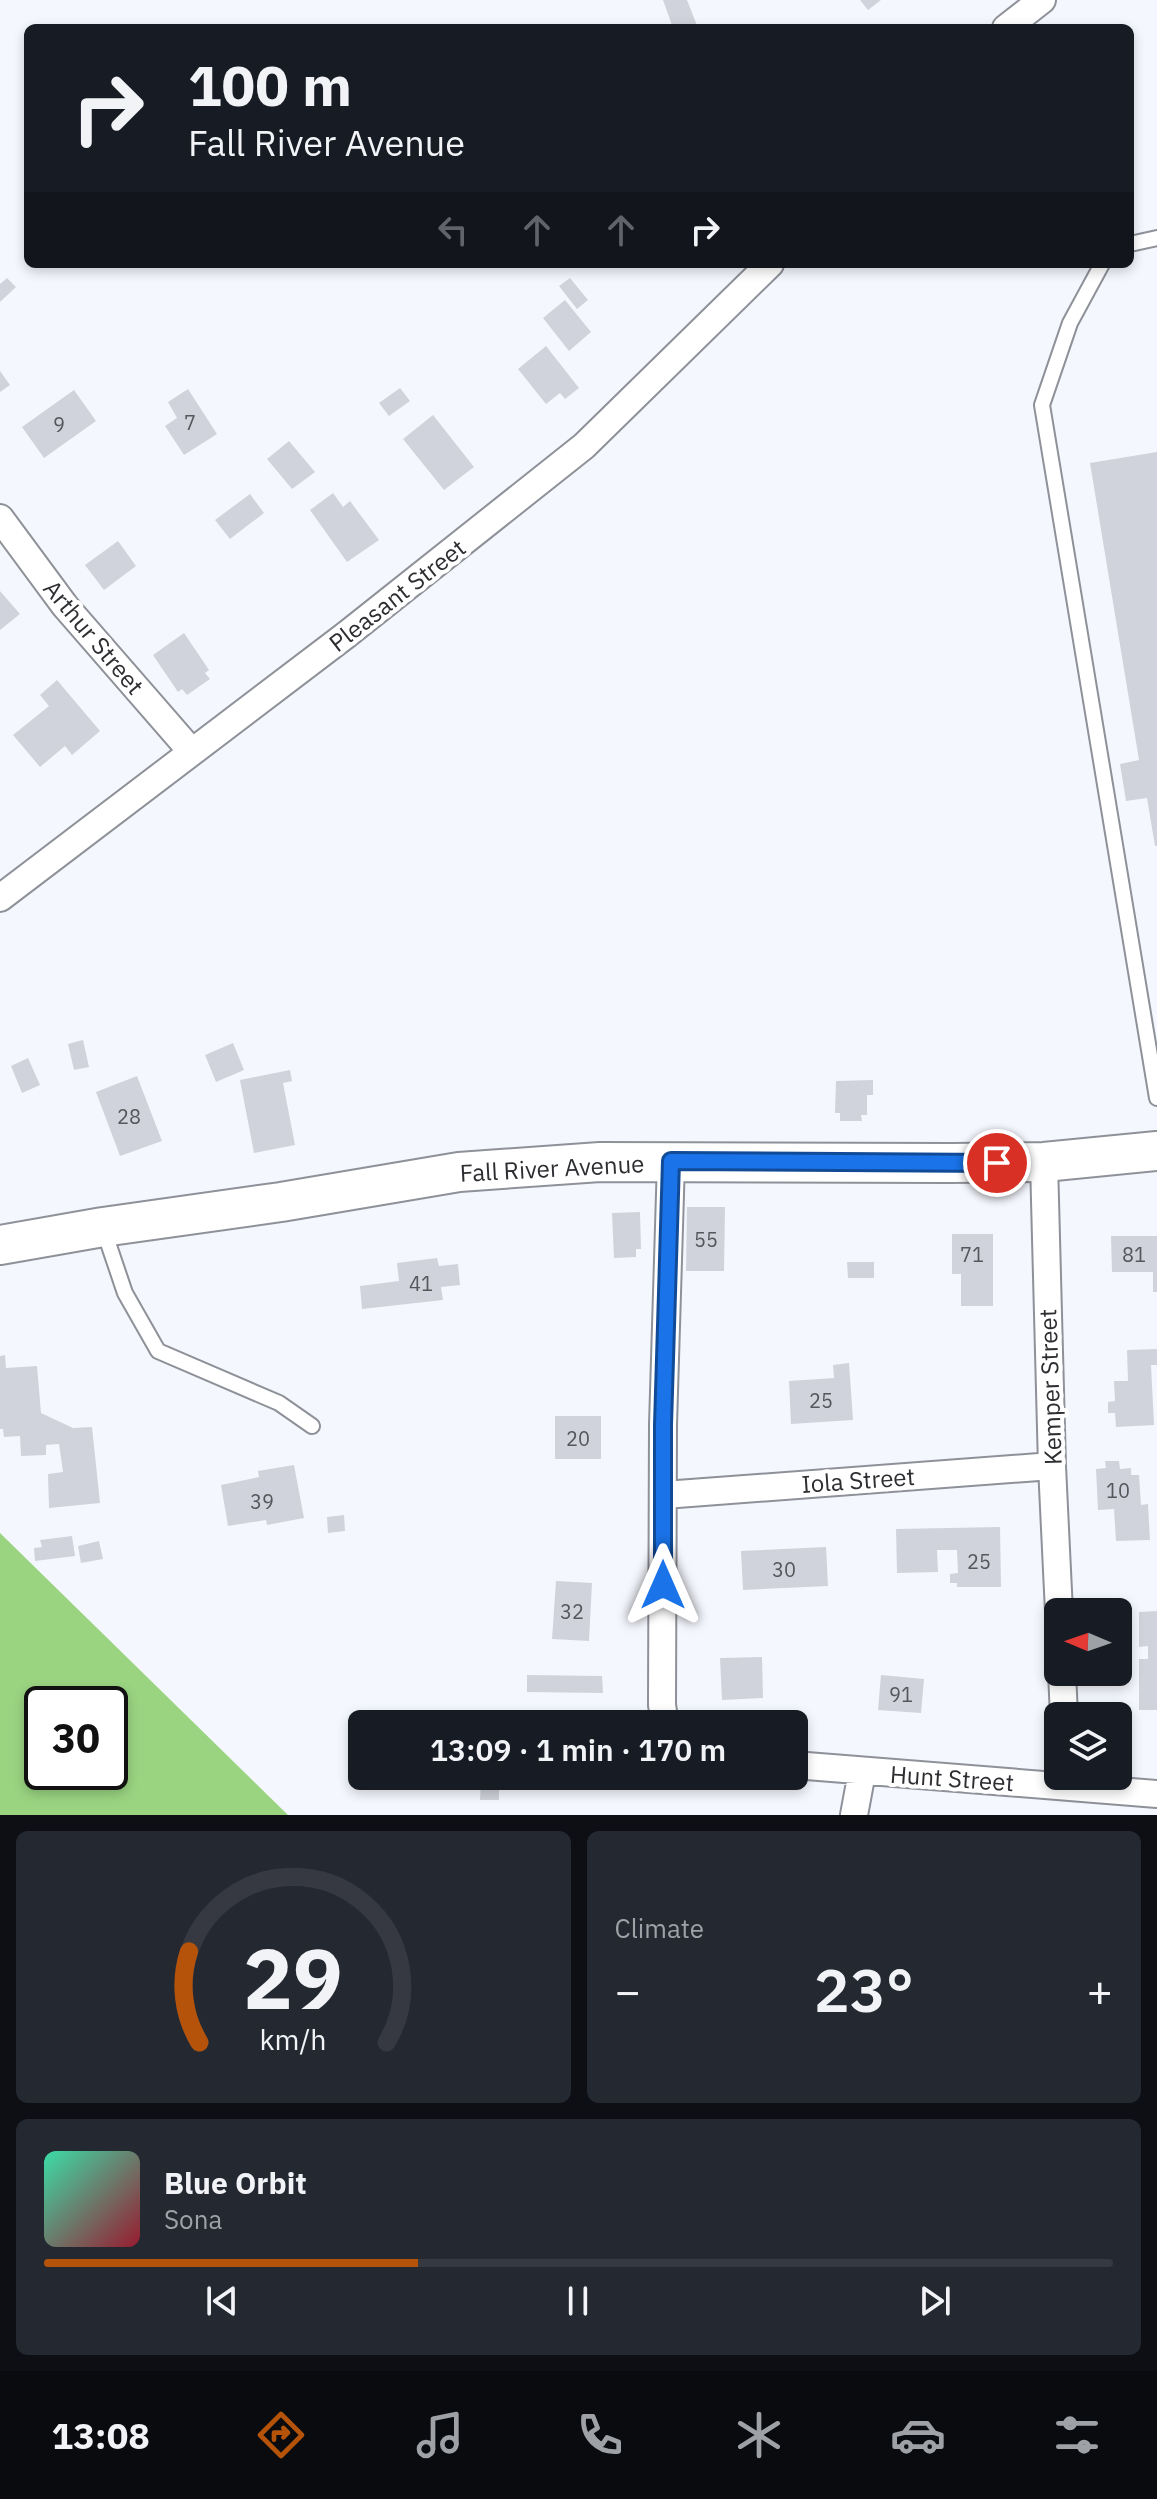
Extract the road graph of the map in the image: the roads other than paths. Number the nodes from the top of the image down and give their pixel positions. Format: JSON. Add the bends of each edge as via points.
{"nodes":[{"id":1,"x":1042,"y":0,"type":"edge"},
{"id":2,"x":1011,"y":24,"type":"edge"},
{"id":3,"x":1157,"y":238,"type":"edge"},
{"id":4,"x":1134,"y":243,"type":"edge"},
{"id":5,"x":766,"y":268,"type":"edge"},
{"id":6,"x":1100,"y":268,"type":"edge"},
{"id":7,"x":0,"y":518,"type":"edge"},
{"id":8,"x":192,"y":752,"type":"junction"},
{"id":9,"x":0,"y":898,"type":"edge"},
{"id":10,"x":1157,"y":1098,"type":"edge"},
{"id":11,"x":1157,"y":1151,"type":"edge"},
{"id":12,"x":671,"y":1161,"type":"junction"},
{"id":13,"x":1044,"y":1162,"type":"junction"},
{"id":14,"x":103,"y":1227,"type":"junction"},
{"id":15,"x":0,"y":1245,"type":"edge"},
{"id":16,"x":312,"y":1426,"type":"dead end"},
{"id":17,"x":1052,"y":1466,"type":"junction"},
{"id":18,"x":664,"y":1495,"type":"junction"},
{"id":19,"x":1058,"y":1598,"type":"edge"},
{"id":20,"x":663,"y":1710,"type":"edge"},
{"id":21,"x":808,"y":1766,"type":"edge"},
{"id":22,"x":862,"y":1772,"type":"junction"},
{"id":23,"x":1044,"y":1780,"type":"edge"},
{"id":24,"x":1129,"y":1790,"type":"edge"},
{"id":25,"x":1157,"y":1794,"type":"edge"},
{"id":26,"x":854,"y":1815,"type":"edge"}],
"edges":[{"from":1,"to":2,"type":"street"},
{"from":3,"to":4,"type":"lane"},
{"from":5,"to":8,"type":"street","name":"Pleasant Street","via":[[584,446]]},
{"from":6,"to":10,"type":"lane","via":[[1070,323],[1042,405]]},
{"from":7,"to":8,"type":"street","name":"Arthur Street","via":[[65,606]]},
{"from":8,"to":9,"type":"street","name":"Pleasant Street"},
{"from":11,"to":13,"type":"main road","name":"Fall River Avenue"},
{"from":12,"to":13,"type":"main road","name":"Fall River Avenue"},
{"from":12,"to":14,"type":"main road","name":"Fall River Avenue","via":[[459,1172]]},
{"from":12,"to":18,"type":"street"},
{"from":13,"to":17,"type":"street","name":"Kemper Street"},
{"from":14,"to":15,"type":"main road","name":"Fall River Avenue"},
{"from":14,"to":16,"type":"lane","via":[[125,1293],[158,1351],[279,1403]]},
{"from":17,"to":18,"type":"street","name":"Iola Street"},
{"from":17,"to":19,"type":"street","name":"Kemper Street"},
{"from":18,"to":20,"type":"street"},
{"from":21,"to":22,"type":"street","name":"Hunt Street"},
{"from":22,"to":23,"type":"street","name":"Hunt Street"},
{"from":22,"to":26,"type":"street"},
{"from":24,"to":25,"type":"street","name":"Hunt Street"}]}
